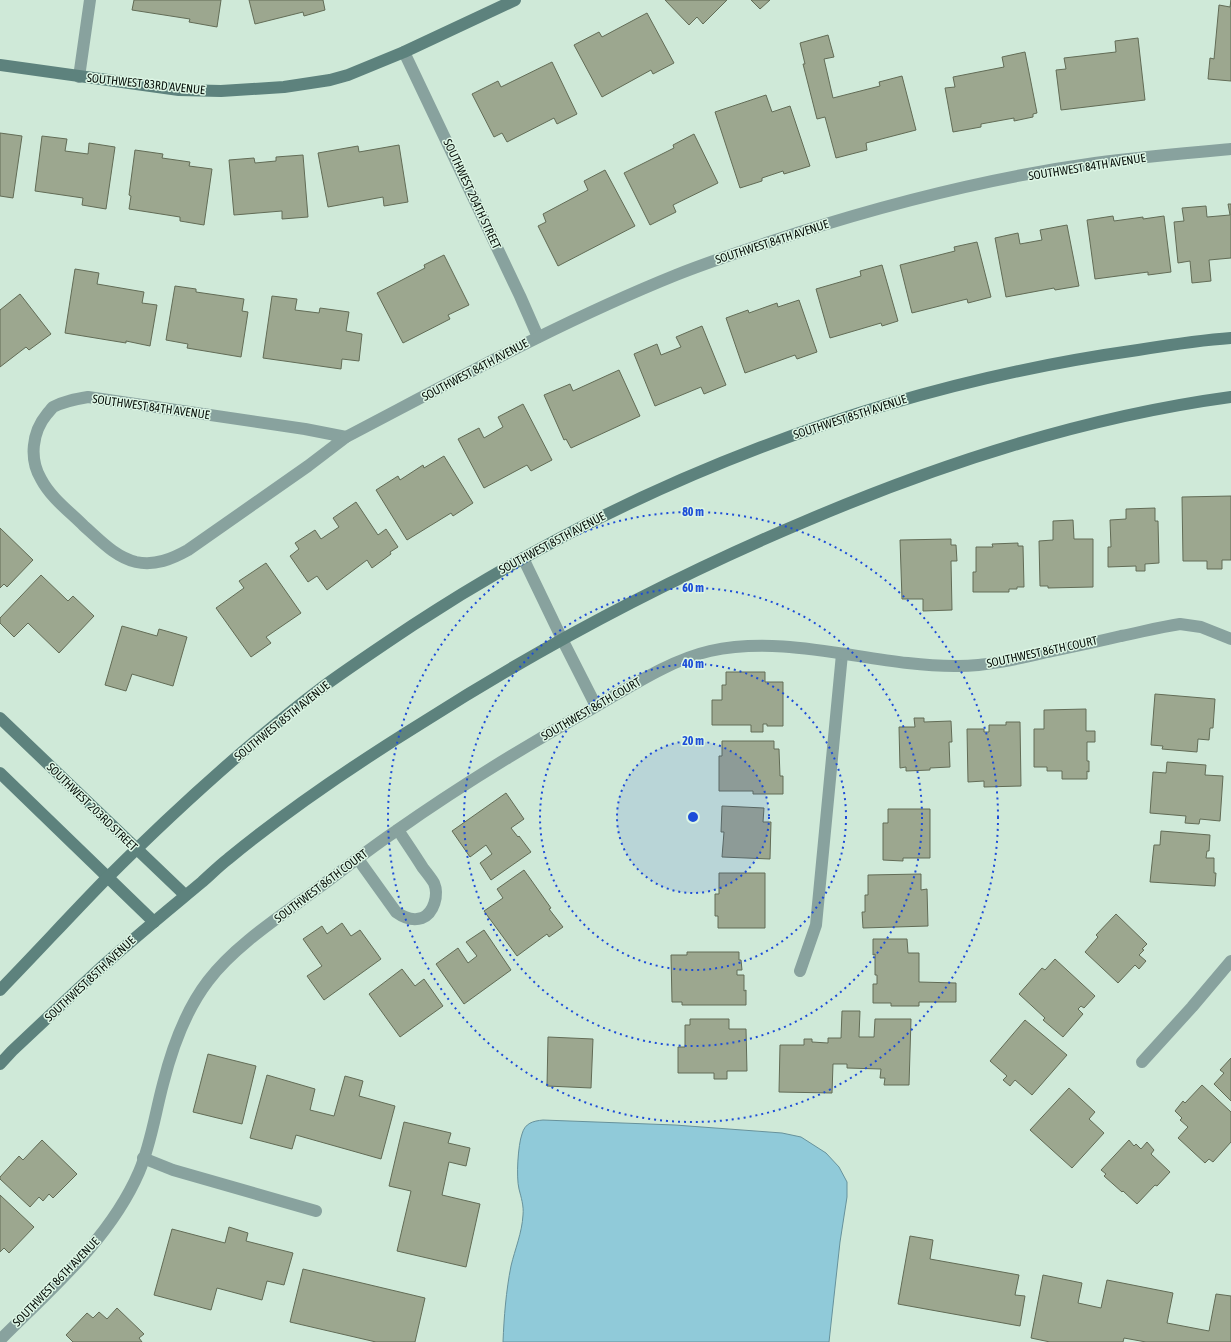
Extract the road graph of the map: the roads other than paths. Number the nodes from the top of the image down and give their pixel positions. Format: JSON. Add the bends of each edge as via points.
{"nodes":[{"id":1,"x":90,"y":0,"type":"edge"},
{"id":2,"x":515,"y":0,"type":"edge"},
{"id":3,"x":404,"y":52,"type":"junction"},
{"id":4,"x":0,"y":65,"type":"edge"},
{"id":5,"x":79,"y":76,"type":"junction"},
{"id":6,"x":1231,"y":149,"type":"edge"},
{"id":7,"x":538,"y":337,"type":"junction"},
{"id":8,"x":1231,"y":338,"type":"edge"},
{"id":9,"x":1231,"y":396,"type":"edge"},
{"id":10,"x":346,"y":437,"type":"junction"},
{"id":11,"x":523,"y":558,"type":"junction"},
{"id":12,"x":562,"y":639,"type":"junction"},
{"id":13,"x":1231,"y":639,"type":"edge"},
{"id":14,"x":842,"y":654,"type":"junction"},
{"id":15,"x":596,"y":706,"type":"junction"},
{"id":16,"x":0,"y":718,"type":"edge"},
{"id":17,"x":0,"y":773,"type":"edge"},
{"id":18,"x":398,"y":830,"type":"junction"},
{"id":19,"x":137,"y":850,"type":"junction"},
{"id":20,"x":358,"y":859,"type":"junction"},
{"id":21,"x":108,"y":878,"type":"junction"},
{"id":22,"x":185,"y":895,"type":"junction"},
{"id":23,"x":154,"y":922,"type":"junction"},
{"id":24,"x":1231,"y":961,"type":"edge"},
{"id":25,"x":800,"y":971,"type":"dead end"},
{"id":26,"x":0,"y":990,"type":"edge"},
{"id":27,"x":1142,"y":1062,"type":"dead end"},
{"id":28,"x":0,"y":1064,"type":"edge"},
{"id":29,"x":143,"y":1158,"type":"junction"},
{"id":30,"x":316,"y":1211,"type":"dead end"},
{"id":31,"x":0,"y":1340,"type":"edge"}],
"edges":[{"from":1,"to":5,"type":"street"},
{"from":2,"to":3,"type":"street","name":"SOUTHWEST 83RD AVENUE"},
{"from":3,"to":5,"type":"street","name":"SOUTHWEST 83RD AVENUE","via":[[330,80],[247,90],[179,90]]},
{"from":3,"to":7,"type":"street","name":"SOUTHWEST 204TH STREET"},
{"from":4,"to":5,"type":"street","name":"SOUTHWEST 83RD AVENUE"},
{"from":6,"to":7,"type":"street","name":"SOUTHWEST 84TH AVENUE","via":[[1093,164],[910,200],[762,244],[678,274]]},
{"from":7,"to":10,"type":"street","name":"SOUTHWEST 84TH AVENUE"},
{"from":8,"to":11,"type":"street","name":"SOUTHWEST 85TH AVENUE","via":[[1111,353],[1019,370],[926,393],[841,418],[688,476]]},
{"from":9,"to":12,"type":"street","name":"SOUTHWEST 85TH AVENUE","via":[[1154,409],[1061,430],[924,474],[740,550],[653,591]]},
{"from":10,"to":10,"type":"street","name":"SOUTHWEST 84TH AVENUE","via":[[88,397],[72,399],[52,408],[39,425],[34,456],[35,467],[49,492],[103,543],[117,554],[137,562],[161,562],[188,550]]},
{"from":11,"to":12,"type":"street"},
{"from":11,"to":19,"type":"street","name":"SOUTHWEST 85TH AVENUE","via":[[451,600],[324,686],[250,746]]},
{"from":12,"to":15,"type":"street"},
{"from":12,"to":22,"type":"street","name":"SOUTHWEST 85TH AVENUE","via":[[478,688],[344,774],[262,832]]},
{"from":13,"to":14,"type":"street","name":"SOUTHWEST 86TH COURT","via":[[1201,627],[1180,624],[1011,661],[974,666],[912,664]]},
{"from":14,"to":15,"type":"street","name":"SOUTHWEST 86TH COURT","via":[[768,645],[709,651],[666,668]]},
{"from":14,"to":25,"type":"street","via":[[816,925]]},
{"from":15,"to":18,"type":"street","name":"SOUTHWEST 86TH COURT","via":[[518,752]]},
{"from":16,"to":19,"type":"street","name":"SOUTHWEST 203RD STREET"},
{"from":17,"to":21,"type":"street"},
{"from":18,"to":20,"type":"street","name":"SOUTHWEST 86TH COURT"},
{"from":18,"to":20,"type":"street","via":[[434,884],[436,896],[427,915],[412,919],[396,912]]},
{"from":19,"to":21,"type":"street","name":"SOUTHWEST 85TH AVENUE"},
{"from":19,"to":22,"type":"street","name":"SOUTHWEST 203RD STREET"},
{"from":20,"to":29,"type":"street","name":"SOUTHWEST 86TH COURT","via":[[242,946],[209,979],[176,1040]]},
{"from":21,"to":23,"type":"street"},
{"from":21,"to":26,"type":"street","name":"SOUTHWEST 85TH AVENUE"},
{"from":22,"to":23,"type":"street","name":"SOUTHWEST 85TH AVENUE"},
{"from":23,"to":28,"type":"street","name":"SOUTHWEST 85TH AVENUE","via":[[94,974]]},
{"from":24,"to":27,"type":"street"},
{"from":29,"to":30,"type":"street","via":[[173,1170]]},
{"from":29,"to":31,"type":"street","name":"SOUTHWEST 86TH AVENUE","via":[[131,1187],[97,1239]]}]}
